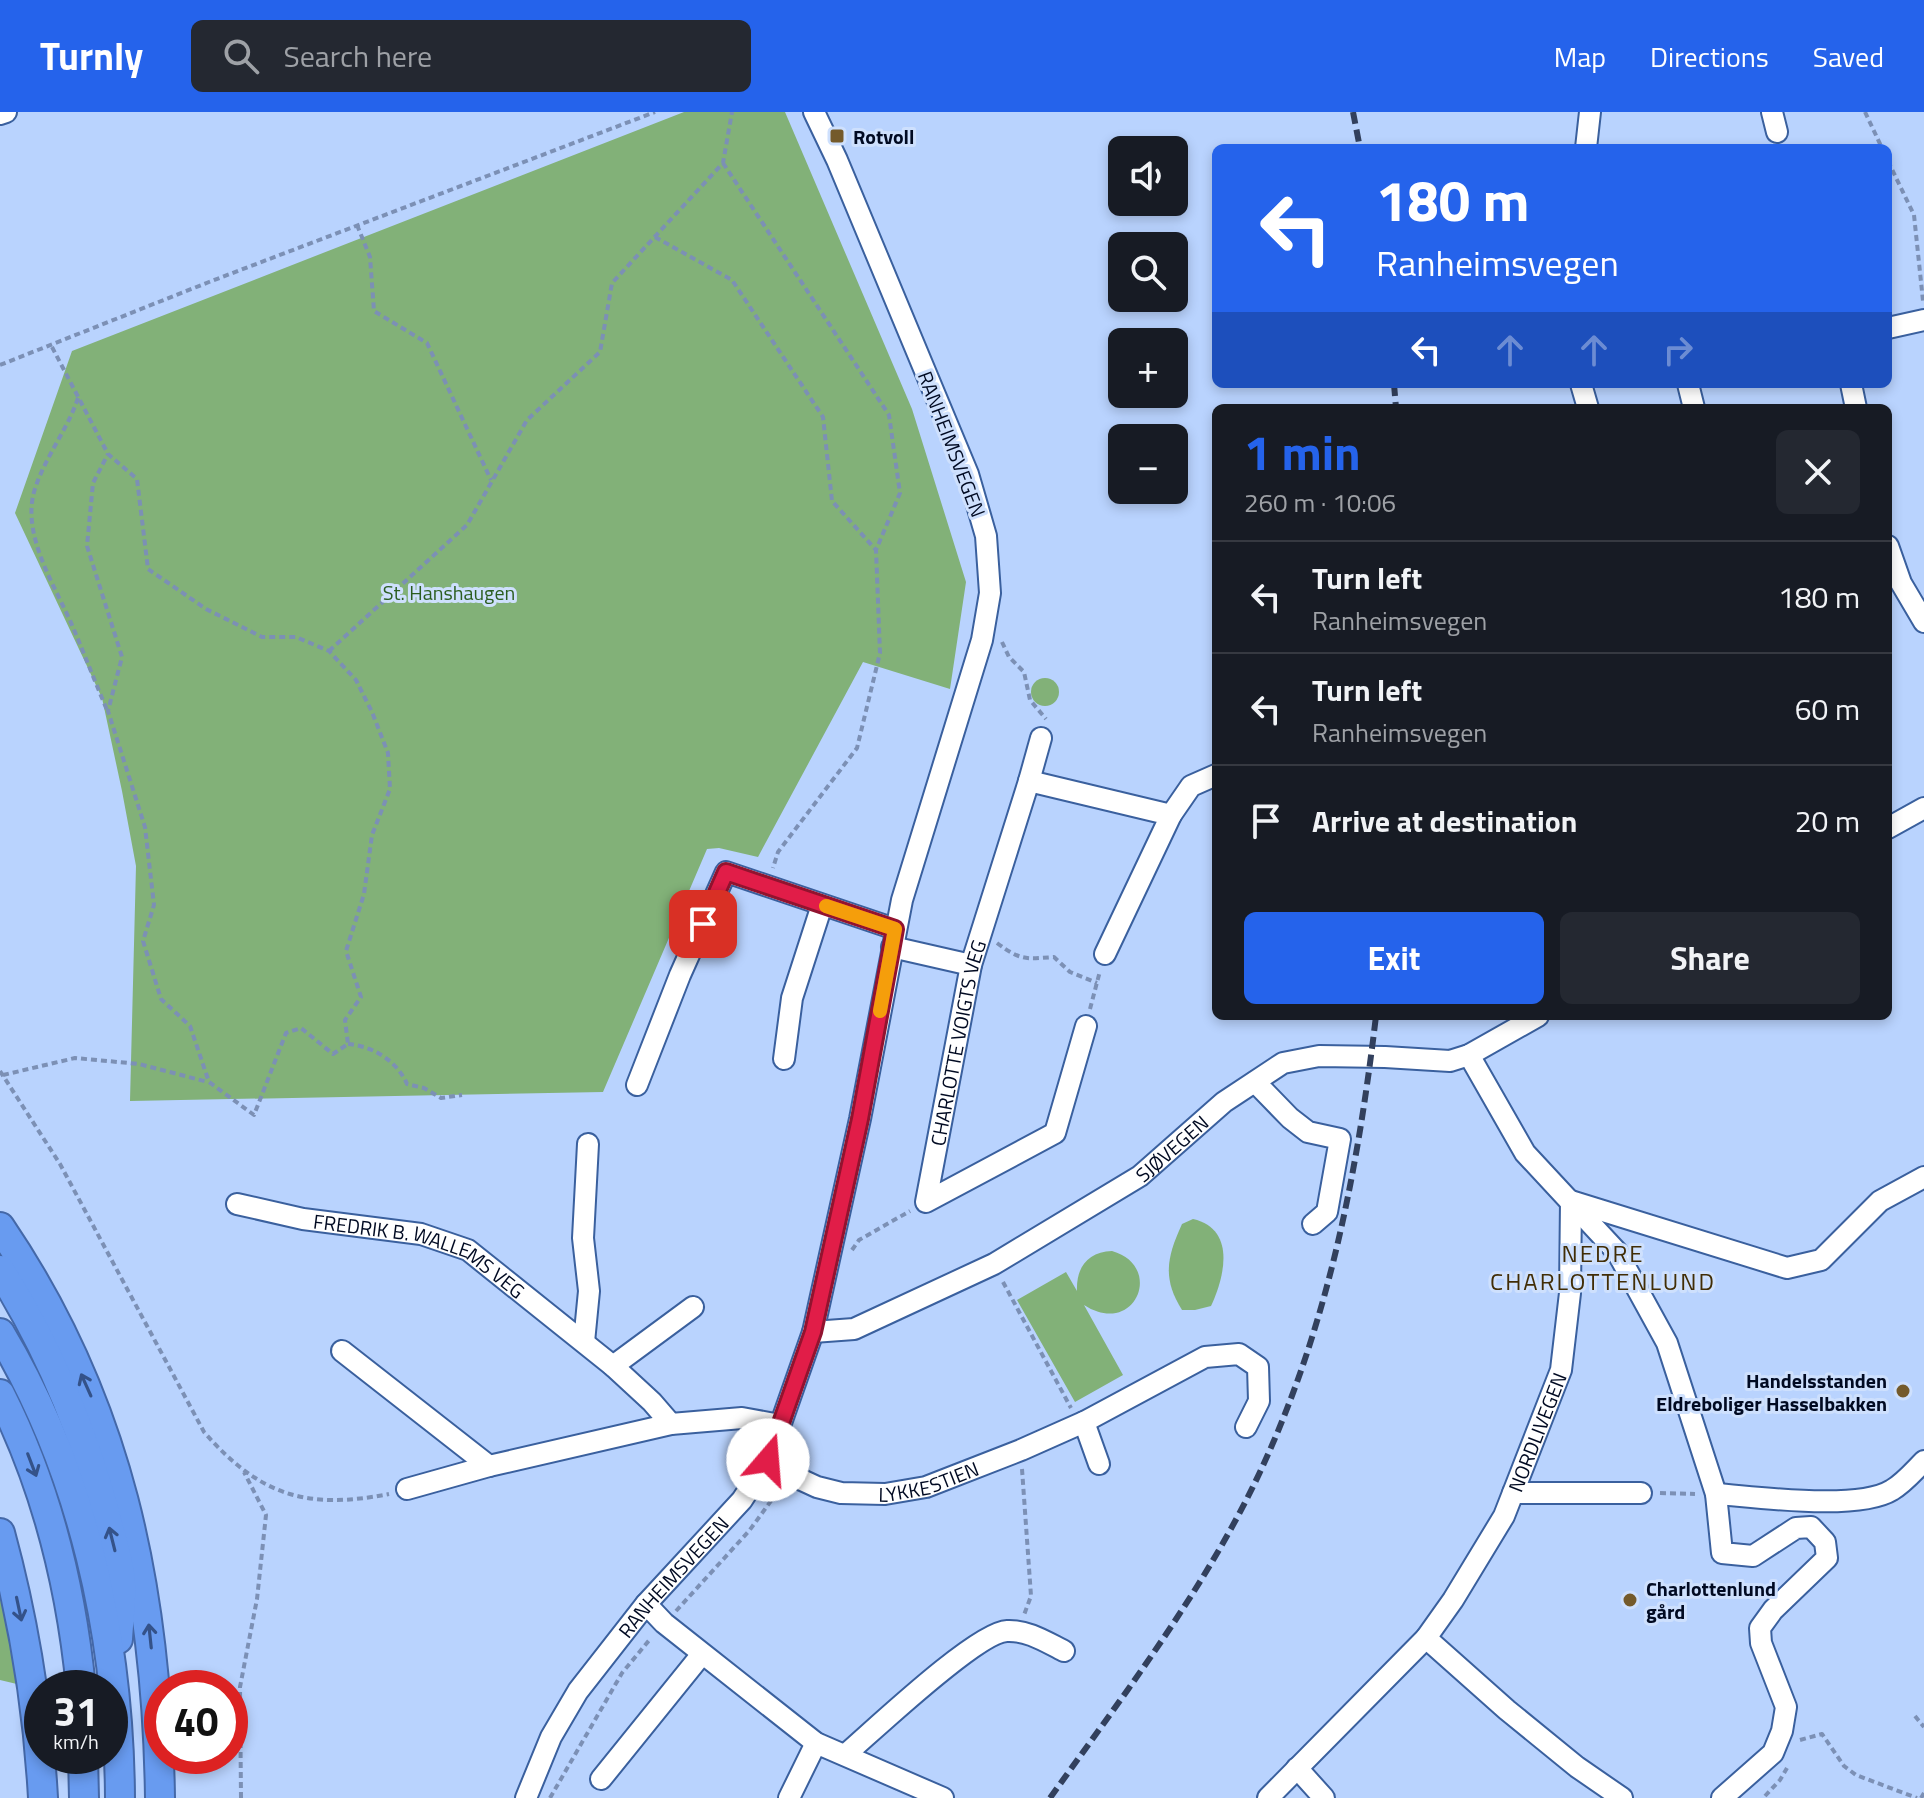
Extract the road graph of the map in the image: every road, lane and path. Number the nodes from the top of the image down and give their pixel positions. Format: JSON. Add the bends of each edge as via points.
{"nodes":[{"id":1,"x":6,"y":112,"type":"edge"},
{"id":2,"x":655,"y":112,"type":"edge"},
{"id":3,"x":732,"y":112,"type":"edge"},
{"id":4,"x":814,"y":112,"type":"edge"},
{"id":5,"x":1590,"y":112,"type":"edge"},
{"id":6,"x":1865,"y":112,"type":"edge"},
{"id":7,"x":0,"y":114,"type":"edge"},
{"id":8,"x":1586,"y":144,"type":"edge"},
{"id":9,"x":1880,"y":144,"type":"edge"},
{"id":10,"x":723,"y":163,"type":"junction"},
{"id":11,"x":1892,"y":169,"type":"edge"},
{"id":12,"x":357,"y":225,"type":"junction"},
{"id":13,"x":655,"y":237,"type":"junction"},
{"id":14,"x":1924,"y":311,"type":"edge"},
{"id":15,"x":1924,"y":320,"type":"edge"},
{"id":16,"x":1892,"y":327,"type":"edge"},
{"id":17,"x":52,"y":347,"type":"junction"},
{"id":18,"x":0,"y":365,"type":"edge"},
{"id":19,"x":78,"y":398,"type":"junction"},
{"id":20,"x":108,"y":454,"type":"junction"},
{"id":21,"x":492,"y":482,"type":"junction"},
{"id":22,"x":876,"y":550,"type":"junction"},
{"id":23,"x":1892,"y":557,"type":"edge"},
{"id":24,"x":1924,"y":622,"type":"edge"},
{"id":25,"x":984,"y":627,"type":"junction"},
{"id":26,"x":329,"y":651,"type":"junction"},
{"id":27,"x":108,"y":711,"type":"junction"},
{"id":28,"x":1041,"y":738,"type":"joint"},
{"id":29,"x":1212,"y":777,"type":"edge"},
{"id":30,"x":1029,"y":781,"type":"junction"},
{"id":31,"x":1924,"y":808,"type":"edge"},
{"id":32,"x":1171,"y":815,"type":"junction"},
{"id":33,"x":1892,"y":826,"type":"edge"},
{"id":34,"x":767,"y":885,"type":"junction"},
{"id":35,"x":822,"y":905,"type":"junction"},
{"id":36,"x":981,"y":935,"type":"junction"},
{"id":37,"x":894,"y":938,"type":"junction"},
{"id":38,"x":1105,"y":954,"type":"joint"},
{"id":39,"x":971,"y":965,"type":"junction"},
{"id":40,"x":1097,"y":983,"type":"junction"},
{"id":41,"x":1531,"y":1020,"type":"edge"},
{"id":42,"x":1086,"y":1026,"type":"joint"},
{"id":43,"x":348,"y":1044,"type":"junction"},
{"id":44,"x":1469,"y":1055,"type":"junction"},
{"id":45,"x":784,"y":1059,"type":"dead end"},
{"id":46,"x":2,"y":1073,"type":"edge"},
{"id":47,"x":209,"y":1082,"type":"junction"},
{"id":48,"x":1255,"y":1082,"type":"junction"},
{"id":49,"x":637,"y":1085,"type":"dead end"},
{"id":50,"x":462,"y":1095,"type":"dead end"},
{"id":51,"x":588,"y":1144,"type":"dead end"},
{"id":52,"x":1924,"y":1177,"type":"edge"},
{"id":53,"x":1571,"y":1201,"type":"junction"},
{"id":54,"x":926,"y":1202,"type":"junction"},
{"id":55,"x":237,"y":1204,"type":"dead end"},
{"id":56,"x":1313,"y":1224,"type":"dead end"},
{"id":57,"x":0,"y":1227,"type":"edge"},
{"id":58,"x":829,"y":1263,"type":"junction"},
{"id":59,"x":994,"y":1264,"type":"junction"},
{"id":60,"x":0,"y":1270,"type":"edge"},
{"id":61,"x":693,"y":1307,"type":"dead end"},
{"id":62,"x":813,"y":1332,"type":"junction"},
{"id":63,"x":0,"y":1333,"type":"edge"},
{"id":64,"x":584,"y":1342,"type":"junction"},
{"id":65,"x":342,"y":1351,"type":"dead end"},
{"id":66,"x":613,"y":1366,"type":"junction"},
{"id":67,"x":0,"y":1394,"type":"edge"},
{"id":68,"x":1082,"y":1423,"type":"junction"},
{"id":69,"x":671,"y":1424,"type":"junction"},
{"id":70,"x":780,"y":1425,"type":"junction"},
{"id":71,"x":1246,"y":1427,"type":"dead end"},
{"id":72,"x":1021,"y":1450,"type":"junction"},
{"id":73,"x":768,"y":1460,"type":"junction"},
{"id":74,"x":1924,"y":1461,"type":"edge"},
{"id":75,"x":1099,"y":1464,"type":"dead end"},
{"id":76,"x":489,"y":1466,"type":"junction"},
{"id":77,"x":243,"y":1470,"type":"junction"},
{"id":78,"x":407,"y":1489,"type":"joint"},
{"id":79,"x":1513,"y":1493,"type":"junction"},
{"id":80,"x":1641,"y":1493,"type":"joint"},
{"id":81,"x":1716,"y":1494,"type":"junction"},
{"id":82,"x":0,"y":1533,"type":"edge"},
{"id":83,"x":646,"y":1604,"type":"junction"},
{"id":84,"x":1017,"y":1632,"type":"junction"},
{"id":85,"x":1426,"y":1638,"type":"junction"},
{"id":86,"x":1064,"y":1651,"type":"dead end"},
{"id":87,"x":702,"y":1654,"type":"junction"},
{"id":88,"x":79,"y":1670,"type":"edge"},
{"id":89,"x":110,"y":1670,"type":"edge"},
{"id":90,"x":116,"y":1670,"type":"edge"},
{"id":91,"x":1915,"y":1716,"type":"dead end"},
{"id":92,"x":1924,"y":1727,"type":"edge"},
{"id":93,"x":1799,"y":1741,"type":"dead end"},
{"id":94,"x":816,"y":1743,"type":"junction"},
{"id":95,"x":845,"y":1755,"type":"junction"},
{"id":96,"x":1297,"y":1768,"type":"junction"},
{"id":97,"x":83,"y":1774,"type":"edge"},
{"id":98,"x":119,"y":1774,"type":"edge"},
{"id":99,"x":601,"y":1779,"type":"dead end"},
{"id":100,"x":1921,"y":1796,"type":"edge"},
{"id":101,"x":43,"y":1798,"type":"edge"},
{"id":102,"x":84,"y":1798,"type":"edge"},
{"id":103,"x":120,"y":1798,"type":"edge"},
{"id":104,"x":160,"y":1798,"type":"edge"},
{"id":105,"x":241,"y":1798,"type":"edge"},
{"id":106,"x":526,"y":1798,"type":"edge"},
{"id":107,"x":789,"y":1798,"type":"edge"},
{"id":108,"x":943,"y":1798,"type":"edge"},
{"id":109,"x":1268,"y":1798,"type":"edge"},
{"id":110,"x":1324,"y":1798,"type":"edge"},
{"id":111,"x":1622,"y":1798,"type":"edge"},
{"id":112,"x":1722,"y":1798,"type":"edge"}],
"edges":[{"from":1,"to":7,"type":"street"},
{"from":2,"to":12,"type":"path"},
{"from":3,"to":10,"type":"path"},
{"from":4,"to":25,"type":"street","name":"RANHEIMSVEGEN","via":[[968,474],[986,536],[990,593]]},
{"from":5,"to":8,"type":"street"},
{"from":6,"to":9,"type":"path"},
{"from":10,"to":13,"type":"path"},
{"from":10,"to":22,"type":"path","via":[[889,415],[900,493]]},
{"from":11,"to":14,"type":"path","via":[[1914,215]]},
{"from":12,"to":17,"type":"path"},
{"from":12,"to":21,"type":"path","via":[[370,257],[374,311],[427,343]]},
{"from":13,"to":21,"type":"path","via":[[612,283],[600,352],[527,420]]},
{"from":13,"to":22,"type":"path","via":[[732,280],[823,417],[832,501]]},
{"from":15,"to":16,"type":"street"},
{"from":17,"to":18,"type":"path"},
{"from":17,"to":19,"type":"path"},
{"from":19,"to":20,"type":"path"},
{"from":19,"to":27,"type":"path","via":[[34,492],[32,519],[45,565]]},
{"from":20,"to":26,"type":"path","via":[[137,479],[148,569],[206,609],[262,637],[296,637]]},
{"from":20,"to":27,"type":"path","via":[[93,483],[87,546],[122,657]]},
{"from":21,"to":26,"type":"path","via":[[467,525]]},
{"from":22,"to":34,"type":"path","via":[[880,653],[857,748],[778,852]]},
{"from":23,"to":24,"type":"street"},
{"from":25,"to":28,"type":"path","via":[[999,632],[1009,657],[1024,672],[1030,700],[1046,718]]},
{"from":25,"to":37,"type":"street","name":"RANHEIMSVEGEN"},
{"from":26,"to":43,"type":"path","via":[[356,680],[372,712],[388,753],[390,789],[372,835],[364,894],[346,951],[361,997],[345,1020]]},
{"from":27,"to":47,"type":"path","via":[[145,827],[154,905],[143,941],[161,999],[190,1026]]},
{"from":28,"to":30,"type":"street","name":"CHARLOTTE VOIGTS VEG"},
{"from":29,"to":32,"type":"street","via":[[1191,786]]},
{"from":30,"to":32,"type":"street"},
{"from":30,"to":36,"type":"street","name":"CHARLOTTE VOIGTS VEG"},
{"from":31,"to":33,"type":"street"},
{"from":32,"to":38,"type":"street"},
{"from":34,"to":35,"type":"street"},
{"from":34,"to":49,"type":"street","via":[[726,872]]},
{"from":35,"to":37,"type":"street"},
{"from":35,"to":45,"type":"street","via":[[792,998]]},
{"from":36,"to":39,"type":"street","name":"CHARLOTTE VOIGTS VEG"},
{"from":36,"to":40,"type":"path","via":[[1015,955],[1037,961],[1054,957],[1070,972]]},
{"from":37,"to":39,"type":"street"},
{"from":37,"to":58,"type":"street","name":"RANHEIMSVEGEN"},
{"from":38,"to":40,"type":"path"},
{"from":39,"to":54,"type":"street","name":"CHARLOTTE VOIGTS VEG"},
{"from":40,"to":42,"type":"path"},
{"from":41,"to":44,"type":"street","name":"SJØVEGEN"},
{"from":42,"to":54,"type":"street","via":[[1055,1133]]},
{"from":43,"to":47,"type":"path","via":[[333,1054],[301,1028],[286,1033],[254,1115]]},
{"from":43,"to":50,"type":"path","via":[[365,1046],[400,1068],[407,1084],[441,1098]]},
{"from":44,"to":48,"type":"street","name":"SJØVEGEN","via":[[1450,1061],[1319,1056],[1283,1063]]},
{"from":44,"to":53,"type":"street","via":[[1525,1153]]},
{"from":46,"to":47,"type":"path","via":[[75,1058],[139,1064]]},
{"from":46,"to":77,"type":"path","via":[[60,1164],[204,1432]]},
{"from":48,"to":56,"type":"street","via":[[1308,1132],[1340,1139],[1327,1212]]},
{"from":48,"to":59,"type":"street","name":"SJØVEGEN","via":[[1224,1102],[1140,1176]]},
{"from":51,"to":64,"type":"street"},
{"from":52,"to":53,"type":"street","via":[[1880,1201],[1821,1260],[1787,1268]]},
{"from":53,"to":79,"type":"street","name":"NORDLIVEGEN","via":[[1570,1293],[1561,1370]]},
{"from":53,"to":81,"type":"street","via":[[1617,1252],[1644,1298],[1685,1423]]},
{"from":54,"to":58,"type":"path","via":[[859,1240],[848,1256]]},
{"from":55,"to":64,"type":"street","name":"FREDRIK B. WALLEMS VEG","via":[[303,1219],[421,1234],[468,1250]]},
{"from":104,"to":57,"type":"highway","one_way":true,"via":[[148,1620],[116,1467],[64,1334]]},
{"from":58,"to":62,"type":"street","name":"RANHEIMSVEGEN"},
{"from":59,"to":62,"type":"street","name":"SJØVEGEN","via":[[854,1329]]},
{"from":59,"to":68,"type":"path"},
{"from":90,"to":60,"type":"highway","one_way":true,"via":[[121,1582],[94,1471],[36,1334]]},
{"from":61,"to":66,"type":"street"},
{"from":62,"to":70,"type":"street","name":"RANHEIMSVEGEN"},
{"from":63,"to":89,"type":"highway","via":[[67,1477],[89,1551]]},
{"from":64,"to":66,"type":"street","name":"FREDRIK B. WALLEMS VEG"},
{"from":65,"to":76,"type":"street"},
{"from":66,"to":69,"type":"street","name":"FREDRIK B. WALLEMS VEG"},
{"from":67,"to":88,"type":"highway","one_way":true,"via":[[39,1484],[61,1557]]},
{"from":68,"to":71,"type":"street","name":"LYKKESTIEN","via":[[1205,1357],[1239,1354],[1258,1367],[1259,1401]]},
{"from":68,"to":72,"type":"street","name":"LYKKESTIEN"},
{"from":68,"to":75,"type":"street"},
{"from":69,"to":70,"type":"street","via":[[742,1418]]},
{"from":69,"to":76,"type":"street"},
{"from":70,"to":73,"type":"street","name":"RANHEIMSVEGEN"},
{"from":72,"to":73,"type":"street","name":"LYKKESTIEN","via":[[926,1487],[885,1494],[817,1487]]},
{"from":72,"to":84,"type":"path","via":[[1031,1596]]},
{"from":73,"to":83,"type":"street","name":"RANHEIMSVEGEN","via":[[742,1500]]},
{"from":74,"to":81,"type":"street","via":[[1894,1489],[1854,1502]]},
{"from":76,"to":78,"type":"street"},
{"from":77,"to":78,"type":"path","via":[[286,1493],[325,1501]]},
{"from":77,"to":105,"type":"path","via":[[266,1515],[240,1687]]},
{"from":79,"to":80,"type":"street"},
{"from":79,"to":85,"type":"street","name":"NORDLIVEGEN","via":[[1504,1516]]},
{"from":80,"to":81,"type":"path"},
{"from":81,"to":112,"type":"street","via":[[1722,1553],[1753,1556],[1796,1528],[1811,1527],[1825,1542],[1827,1558],[1760,1628],[1786,1707],[1782,1731],[1773,1753]]},
{"from":82,"to":101,"type":"highway","one_way":true,"via":[[33,1684]]},
{"from":83,"to":87,"type":"street"},
{"from":83,"to":106,"type":"street","name":"RANHEIMSVEGEN","via":[[578,1691],[551,1737]]},
{"from":84,"to":86,"type":"street"},
{"from":84,"to":95,"type":"street","via":[[1003,1630],[962,1653]]},
{"from":85,"to":96,"type":"street","name":"NORDLIVEGEN"},
{"from":85,"to":111,"type":"street","via":[[1507,1710]]},
{"from":87,"to":94,"type":"street"},
{"from":87,"to":99,"type":"street"},
{"from":91,"to":92,"type":"path"},
{"from":93,"to":100,"type":"path","via":[[1822,1734],[1856,1775]]},
{"from":94,"to":95,"type":"street"},
{"from":94,"to":107,"type":"street"},
{"from":95,"to":108,"type":"street"},
{"from":96,"to":109,"type":"street","name":"NORDLIVEGEN"},
{"from":96,"to":110,"type":"street"},
{"from":97,"to":102,"type":"highway"},
{"from":98,"to":103,"type":"highway"}]}
